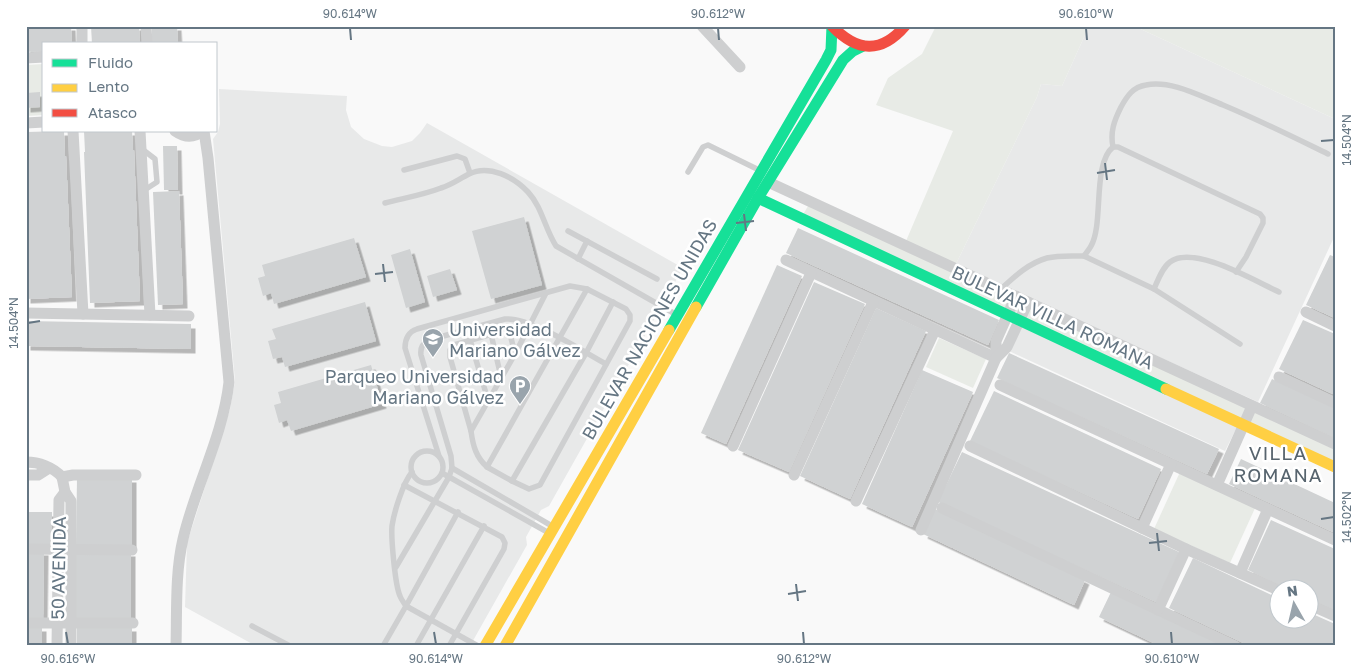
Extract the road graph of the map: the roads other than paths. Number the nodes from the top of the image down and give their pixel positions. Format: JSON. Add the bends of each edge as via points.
{"nodes":[{"id":1,"x":82,"y":26,"type":"edge"},
{"id":2,"x":146,"y":26,"type":"edge"},
{"id":3,"x":702,"y":26,"type":"edge"},
{"id":4,"x":832,"y":26,"type":"edge"},
{"id":5,"x":905,"y":26,"type":"edge"},
{"id":6,"x":82,"y":42,"type":"edge"},
{"id":7,"x":147,"y":42,"type":"edge"},
{"id":8,"x":863,"y":46,"type":"junction"},
{"id":9,"x":42,"y":57,"type":"edge"},
{"id":10,"x":26,"y":58,"type":"edge"},
{"id":11,"x":740,"y":67,"type":"dead end"},
{"id":12,"x":42,"y":122,"type":"edge"},
{"id":13,"x":26,"y":123,"type":"edge"},
{"id":14,"x":73,"y":132,"type":"edge"},
{"id":15,"x":140,"y":132,"type":"edge"},
{"id":16,"x":177,"y":132,"type":"edge"},
{"id":17,"x":201,"y":132,"type":"edge"},
{"id":18,"x":203,"y":132,"type":"edge"},
{"id":19,"x":192,"y":136,"type":"junction"},
{"id":20,"x":1113,"y":147,"type":"junction"},
{"id":21,"x":1328,"y":154,"type":"dead end"},
{"id":22,"x":208,"y":158,"type":"junction"},
{"id":23,"x":404,"y":170,"type":"dead end"},
{"id":24,"x":761,"y":171,"type":"junction"},
{"id":25,"x":688,"y":172,"type":"dead end"},
{"id":26,"x":470,"y":173,"type":"junction"},
{"id":27,"x":768,"y":182,"type":"junction"},
{"id":28,"x":758,"y":198,"type":"junction"},
{"id":29,"x":386,"y":203,"type":"dead end"},
{"id":30,"x":568,"y":231,"type":"dead end"},
{"id":31,"x":587,"y":241,"type":"junction"},
{"id":32,"x":1084,"y":256,"type":"junction"},
{"id":33,"x":578,"y":260,"type":"junction"},
{"id":34,"x":786,"y":260,"type":"dead end"},
{"id":35,"x":1236,"y":272,"type":"junction"},
{"id":36,"x":811,"y":273,"type":"junction"},
{"id":37,"x":657,"y":279,"type":"dead end"},
{"id":38,"x":587,"y":289,"type":"junction"},
{"id":39,"x":1001,"y":289,"type":"junction"},
{"id":40,"x":1154,"y":289,"type":"junction"},
{"id":41,"x":1279,"y":292,"type":"dead end"},
{"id":42,"x":546,"y":293,"type":"junction"},
{"id":43,"x":1016,"y":296,"type":"junction"},
{"id":44,"x":613,"y":302,"type":"junction"},
{"id":45,"x":873,"y":302,"type":"junction"},
{"id":46,"x":1028,"y":302,"type":"junction"},
{"id":47,"x":1306,"y":312,"type":"dead end"},
{"id":48,"x":26,"y":313,"type":"edge"},
{"id":49,"x":83,"y":314,"type":"junction"},
{"id":50,"x":150,"y":315,"type":"junction"},
{"id":51,"x":678,"y":315,"type":"junction"},
{"id":52,"x":189,"y":316,"type":"dead end"},
{"id":53,"x":1007,"y":316,"type":"junction"},
{"id":54,"x":1020,"y":321,"type":"junction"},
{"id":55,"x":530,"y":324,"type":"junction"},
{"id":56,"x":1335,"y":326,"type":"edge"},
{"id":57,"x":935,"y":330,"type":"junction"},
{"id":58,"x":491,"y":334,"type":"junction"},
{"id":59,"x":560,"y":339,"type":"junction"},
{"id":60,"x":470,"y":340,"type":"junction"},
{"id":61,"x":1240,"y":344,"type":"dead end"},
{"id":62,"x":586,"y":353,"type":"junction"},
{"id":63,"x":515,"y":354,"type":"junction"},
{"id":64,"x":996,"y":358,"type":"junction"},
{"id":65,"x":606,"y":364,"type":"junction"},
{"id":66,"x":501,"y":377,"type":"junction"},
{"id":67,"x":1279,"y":377,"type":"dead end"},
{"id":68,"x":1000,"y":385,"type":"dead end"},
{"id":69,"x":488,"y":400,"type":"junction"},
{"id":70,"x":1335,"y":403,"type":"edge"},
{"id":71,"x":1252,"y":406,"type":"junction"},
{"id":72,"x":1244,"y":425,"type":"junction"},
{"id":73,"x":471,"y":431,"type":"junction"},
{"id":74,"x":1335,"y":444,"type":"edge"},
{"id":75,"x":733,"y":446,"type":"dead end"},
{"id":76,"x":970,"y":446,"type":"dead end"},
{"id":77,"x":439,"y":456,"type":"junction"},
{"id":78,"x":26,"y":462,"type":"edge"},
{"id":79,"x":1171,"y":464,"type":"junction"},
{"id":80,"x":487,"y":467,"type":"junction"},
{"id":81,"x":1335,"y":467,"type":"edge"},
{"id":82,"x":49,"y":468,"type":"junction"},
{"id":83,"x":452,"y":468,"type":"junction"},
{"id":84,"x":412,"y":472,"type":"junction"},
{"id":85,"x":442,"y":473,"type":"junction"},
{"id":86,"x":26,"y":475,"type":"edge"},
{"id":87,"x":136,"y":475,"type":"dead end"},
{"id":88,"x":794,"y":475,"type":"dead end"},
{"id":89,"x":62,"y":477,"type":"junction"},
{"id":90,"x":449,"y":477,"type":"junction"},
{"id":91,"x":512,"y":481,"type":"junction"},
{"id":92,"x":404,"y":484,"type":"junction"},
{"id":93,"x":1217,"y":484,"type":"junction"},
{"id":94,"x":65,"y":492,"type":"junction"},
{"id":95,"x":435,"y":501,"type":"junction"},
{"id":96,"x":856,"y":501,"type":"dead end"},
{"id":97,"x":942,"y":508,"type":"dead end"},
{"id":98,"x":1268,"y":509,"type":"junction"},
{"id":99,"x":458,"y":512,"type":"junction"},
{"id":100,"x":484,"y":526,"type":"junction"},
{"id":101,"x":1142,"y":528,"type":"junction"},
{"id":102,"x":552,"y":530,"type":"junction"},
{"id":103,"x":920,"y":530,"type":"dead end"},
{"id":104,"x":1335,"y":540,"type":"edge"},
{"id":105,"x":26,"y":549,"type":"edge"},
{"id":106,"x":1186,"y":549,"type":"junction"},
{"id":107,"x":58,"y":550,"type":"junction"},
{"id":108,"x":71,"y":550,"type":"junction"},
{"id":109,"x":132,"y":550,"type":"dead end"},
{"id":110,"x":396,"y":567,"type":"junction"},
{"id":111,"x":1240,"y":573,"type":"junction"},
{"id":112,"x":1268,"y":586,"type":"edge"},
{"id":113,"x":406,"y":606,"type":"junction"},
{"id":114,"x":1318,"y":608,"type":"edge"},
{"id":115,"x":1158,"y":610,"type":"junction"},
{"id":116,"x":1335,"y":616,"type":"edge"},
{"id":117,"x":430,"y":620,"type":"junction"},
{"id":118,"x":26,"y":623,"type":"edge"},
{"id":119,"x":57,"y":623,"type":"junction"},
{"id":120,"x":71,"y":623,"type":"junction"},
{"id":121,"x":133,"y":624,"type":"dead end"},
{"id":122,"x":252,"y":626,"type":"dead end"},
{"id":123,"x":456,"y":634,"type":"junction"},
{"id":124,"x":56,"y":646,"type":"edge"},
{"id":125,"x":71,"y":646,"type":"edge"},
{"id":126,"x":176,"y":646,"type":"edge"},
{"id":127,"x":290,"y":646,"type":"edge"},
{"id":128,"x":383,"y":646,"type":"edge"},
{"id":129,"x":416,"y":646,"type":"edge"},
{"id":130,"x":450,"y":646,"type":"edge"},
{"id":131,"x":478,"y":646,"type":"edge"},
{"id":132,"x":485,"y":646,"type":"edge"},
{"id":133,"x":505,"y":646,"type":"edge"},
{"id":134,"x":1235,"y":646,"type":"edge"}],
"edges":[{"from":1,"to":6,"type":"street"},
{"from":2,"to":7,"type":"street"},
{"from":3,"to":11,"type":"street"},
{"from":4,"to":8,"type":"main road","via":[[845,40]]},
{"from":4,"to":24,"type":"main road","name":"BULEVAR NACIONES UNIDAS","via":[[831,50]]},
{"from":5,"to":8,"type":"main road","via":[[891,40]]},
{"from":8,"to":27,"type":"main road","name":"BULEVAR NACIONES UNIDAS","via":[[843,60]]},
{"from":9,"to":10,"type":"street"},
{"from":12,"to":13,"type":"street"},
{"from":14,"to":49,"type":"street"},
{"from":15,"to":50,"type":"street"},
{"from":16,"to":19,"type":"street"},
{"from":17,"to":19,"type":"street"},
{"from":18,"to":22,"type":"street"},
{"from":19,"to":22,"type":"street"},
{"from":20,"to":21,"type":"lane","via":[[1112,131],[1123,103],[1131,91],[1154,84],[1190,92],[1266,123]]},
{"from":20,"to":32,"type":"lane","via":[[1103,167],[1094,240]]},
{"from":20,"to":35,"type":"lane","via":[[1260,214],[1263,223]]},
{"from":22,"to":126,"type":"street","via":[[229,382],[224,411],[182,545]]},
{"from":23,"to":26,"type":"lane","via":[[457,156],[465,159]]},
{"from":24,"to":25,"type":"lane","via":[[708,145],[703,147]]},
{"from":24,"to":51,"type":"main road","name":"BULEVAR NACIONES UNIDAS"},
{"from":26,"to":29,"type":"lane","via":[[440,189]]},
{"from":26,"to":33,"type":"lane","via":[[495,172],[527,191],[556,246]]},
{"from":27,"to":28,"type":"main road","name":"BULEVAR NACIONES UNIDAS"},
{"from":27,"to":39,"type":"street","name":"BULEVAR VILLA ROMANA"},
{"from":28,"to":53,"type":"main road","name":"BULEVAR VILLA ROMANA"},
{"from":28,"to":133,"type":"main road","name":"BULEVAR NACIONES UNIDAS"},
{"from":30,"to":31,"type":"lane"},
{"from":31,"to":33,"type":"lane"},
{"from":31,"to":37,"type":"lane"},
{"from":32,"to":39,"type":"lane","via":[[1049,257],[1018,274]]},
{"from":32,"to":40,"type":"lane"},
{"from":33,"to":51,"type":"lane"},
{"from":34,"to":36,"type":"street"},
{"from":35,"to":40,"type":"lane","via":[[1212,262],[1179,258],[1165,267]]},
{"from":35,"to":41,"type":"lane"},
{"from":36,"to":45,"type":"street"},
{"from":36,"to":75,"type":"street"},
{"from":38,"to":42,"type":"lane","via":[[570,286]]},
{"from":38,"to":44,"type":"lane"},
{"from":38,"to":59,"type":"lane"},
{"from":39,"to":43,"type":"street","name":"BULEVAR VILLA ROMANA"},
{"from":40,"to":61,"type":"lane"},
{"from":42,"to":55,"type":"lane"},
{"from":42,"to":77,"type":"lane","via":[[416,329],[408,336],[405,348]]},
{"from":43,"to":46,"type":"street","name":"BULEVAR VILLA ROMANA"},
{"from":43,"to":53,"type":"street"},
{"from":44,"to":62,"type":"lane"},
{"from":44,"to":65,"type":"lane","via":[[626,309],[630,318]]},
{"from":45,"to":57,"type":"street"},
{"from":45,"to":88,"type":"street"},
{"from":46,"to":54,"type":"street"},
{"from":46,"to":71,"type":"street","name":"BULEVAR VILLA ROMANA"},
{"from":47,"to":56,"type":"street"},
{"from":48,"to":49,"type":"street"},
{"from":49,"to":50,"type":"street"},
{"from":50,"to":52,"type":"street"},
{"from":51,"to":102,"type":"main road","name":"BULEVAR NACIONES UNIDAS"},
{"from":53,"to":54,"type":"main road","name":"BULEVAR VILLA ROMANA"},
{"from":53,"to":64,"type":"street","via":[[996,341]]},
{"from":54,"to":64,"type":"street","via":[[1007,347]]},
{"from":54,"to":72,"type":"main road","name":"BULEVAR VILLA ROMANA"},
{"from":55,"to":59,"type":"lane"},
{"from":55,"to":63,"type":"lane"},
{"from":55,"to":83,"type":"lane","via":[[505,319],[430,340],[422,346]]},
{"from":57,"to":64,"type":"street"},
{"from":57,"to":96,"type":"street"},
{"from":58,"to":60,"type":"lane"},
{"from":58,"to":63,"type":"lane","via":[[508,332]]},
{"from":58,"to":66,"type":"lane"},
{"from":59,"to":62,"type":"lane"},
{"from":59,"to":80,"type":"lane"},
{"from":60,"to":69,"type":"lane"},
{"from":60,"to":73,"type":"lane","via":[[454,345],[449,353]]},
{"from":62,"to":65,"type":"lane"},
{"from":62,"to":91,"type":"lane"},
{"from":63,"to":66,"type":"lane"},
{"from":64,"to":103,"type":"street"},
{"from":65,"to":91,"type":"lane","via":[[540,485],[529,489]]},
{"from":66,"to":69,"type":"lane"},
{"from":67,"to":70,"type":"street"},
{"from":68,"to":79,"type":"street"},
{"from":69,"to":73,"type":"lane"},
{"from":71,"to":72,"type":"street"},
{"from":71,"to":74,"type":"street","name":"BULEVAR VILLA ROMANA"},
{"from":72,"to":81,"type":"main road","name":"BULEVAR VILLA ROMANA"},
{"from":72,"to":93,"type":"street"},
{"from":73,"to":80,"type":"lane","via":[[476,452]]},
{"from":76,"to":101,"type":"street"},
{"from":77,"to":84,"type":"lane","via":[[429,451],[419,453],[412,461]]},
{"from":77,"to":85,"type":"lane"},
{"from":78,"to":82,"type":"street","via":[[38,462]]},
{"from":79,"to":93,"type":"street"},
{"from":79,"to":101,"type":"street"},
{"from":80,"to":91,"type":"lane"},
{"from":82,"to":86,"type":"street","via":[[38,475]]},
{"from":82,"to":89,"type":"street"},
{"from":83,"to":90,"type":"lane"},
{"from":83,"to":102,"type":"lane"},
{"from":84,"to":85,"type":"lane","via":[[418,480],[428,483],[437,480]]},
{"from":84,"to":92,"type":"lane"},
{"from":85,"to":90,"type":"lane"},
{"from":87,"to":89,"type":"street"},
{"from":89,"to":94,"type":"street","name":"50 AVENIDA"},
{"from":90,"to":95,"type":"lane"},
{"from":90,"to":102,"type":"lane"},
{"from":92,"to":95,"type":"lane"},
{"from":92,"to":110,"type":"lane","via":[[392,524]]},
{"from":93,"to":98,"type":"street"},
{"from":94,"to":107,"type":"street","name":"50 AVENIDA","via":[[59,500]]},
{"from":94,"to":108,"type":"street","name":"50 AVENIDA","via":[[71,500]]},
{"from":95,"to":99,"type":"lane"},
{"from":95,"to":110,"type":"lane"},
{"from":97,"to":115,"type":"street"},
{"from":98,"to":104,"type":"street"},
{"from":98,"to":111,"type":"street"},
{"from":99,"to":100,"type":"lane"},
{"from":99,"to":113,"type":"lane"},
{"from":100,"to":117,"type":"lane"},
{"from":100,"to":123,"type":"lane","via":[[502,537],[504,549]]},
{"from":101,"to":106,"type":"street"},
{"from":102,"to":132,"type":"main road","name":"BULEVAR NACIONES UNIDAS"},
{"from":105,"to":107,"type":"street"},
{"from":106,"to":111,"type":"street"},
{"from":106,"to":115,"type":"street"},
{"from":107,"to":108,"type":"street"},
{"from":107,"to":119,"type":"street","name":"50 AVENIDA"},
{"from":108,"to":109,"type":"street"},
{"from":108,"to":120,"type":"street","name":"50 AVENIDA"},
{"from":110,"to":113,"type":"lane","via":[[397,587]]},
{"from":111,"to":112,"type":"street"},
{"from":113,"to":117,"type":"lane"},
{"from":113,"to":128,"type":"lane"},
{"from":114,"to":116,"type":"street"},
{"from":115,"to":134,"type":"street"},
{"from":117,"to":123,"type":"lane"},
{"from":117,"to":129,"type":"lane"},
{"from":118,"to":119,"type":"street"},
{"from":119,"to":120,"type":"street"},
{"from":119,"to":124,"type":"street","name":"50 AVENIDA"},
{"from":120,"to":121,"type":"street"},
{"from":120,"to":125,"type":"street","name":"50 AVENIDA"},
{"from":122,"to":127,"type":"lane"},
{"from":123,"to":130,"type":"lane"},
{"from":123,"to":131,"type":"lane"}]}
